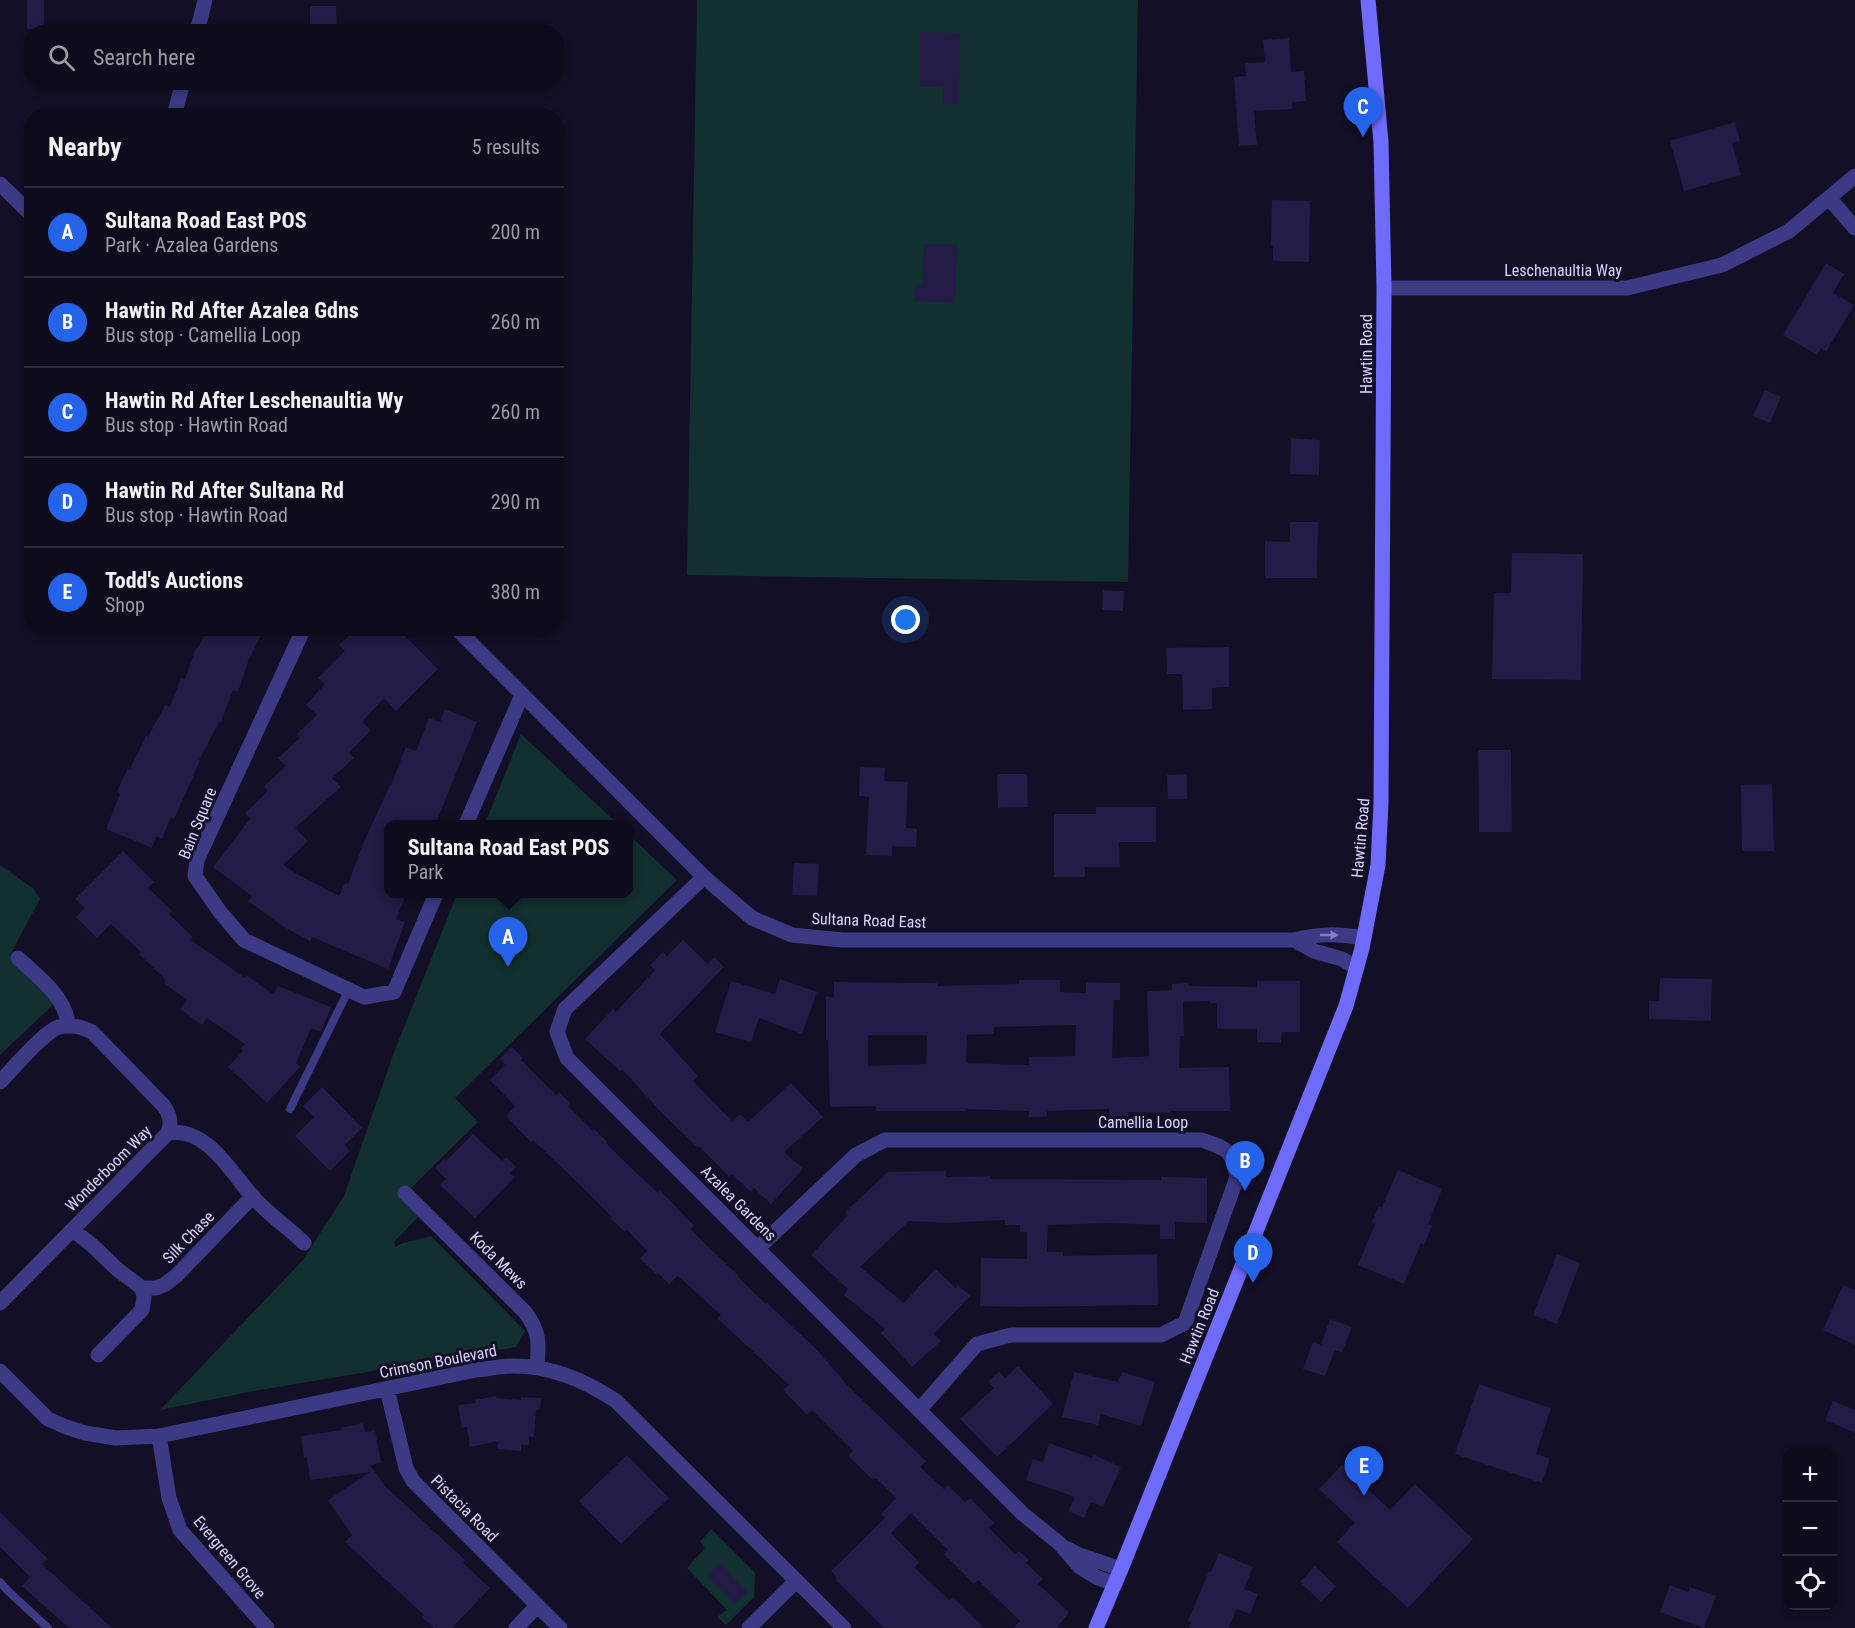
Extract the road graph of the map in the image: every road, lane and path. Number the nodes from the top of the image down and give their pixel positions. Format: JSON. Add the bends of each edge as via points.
{"nodes":[{"id":1,"x":205,"y":0,"type":"edge"},
{"id":2,"x":1368,"y":0,"type":"edge"},
{"id":3,"x":199,"y":24,"type":"edge"},
{"id":4,"x":181,"y":90,"type":"edge"},
{"id":5,"x":176,"y":108,"type":"edge"},
{"id":6,"x":1855,"y":176,"type":"edge"},
{"id":7,"x":0,"y":184,"type":"edge"},
{"id":8,"x":1829,"y":198,"type":"junction"},
{"id":9,"x":24,"y":207,"type":"edge"},
{"id":10,"x":1855,"y":228,"type":"edge"},
{"id":11,"x":1384,"y":288,"type":"junction"},
{"id":12,"x":300,"y":636,"type":"edge"},
{"id":13,"x":464,"y":636,"type":"edge"},
{"id":14,"x":522,"y":695,"type":"junction"},
{"id":15,"x":468,"y":820,"type":"edge"},
{"id":16,"x":704,"y":877,"type":"junction"},
{"id":17,"x":434,"y":898,"type":"edge"},
{"id":18,"x":1364,"y":938,"type":"junction"},
{"id":19,"x":1294,"y":940,"type":"junction"},
{"id":20,"x":18,"y":958,"type":"dead end"},
{"id":21,"x":1356,"y":968,"type":"junction"},
{"id":22,"x":349,"y":989,"type":"junction"},
{"id":23,"x":68,"y":1026,"type":"junction"},
{"id":24,"x":0,"y":1082,"type":"edge"},
{"id":25,"x":290,"y":1109,"type":"dead end"},
{"id":26,"x":168,"y":1133,"type":"junction"},
{"id":27,"x":405,"y":1193,"type":"dead end"},
{"id":28,"x":253,"y":1196,"type":"junction"},
{"id":29,"x":73,"y":1230,"type":"junction"},
{"id":30,"x":304,"y":1243,"type":"dead end"},
{"id":31,"x":758,"y":1248,"type":"junction"},
{"id":32,"x":142,"y":1288,"type":"junction"},
{"id":33,"x":0,"y":1303,"type":"edge"},
{"id":34,"x":98,"y":1354,"type":"dead end"},
{"id":35,"x":537,"y":1367,"type":"junction"},
{"id":36,"x":0,"y":1371,"type":"edge"},
{"id":37,"x":387,"y":1389,"type":"junction"},
{"id":38,"x":920,"y":1409,"type":"junction"},
{"id":39,"x":159,"y":1436,"type":"junction"},
{"id":40,"x":1060,"y":1544,"type":"junction"},
{"id":41,"x":1121,"y":1569,"type":"junction"},
{"id":42,"x":796,"y":1581,"type":"junction"},
{"id":43,"x":0,"y":1582,"type":"edge"},
{"id":44,"x":1113,"y":1584,"type":"junction"},
{"id":45,"x":4,"y":1593,"type":"edge"},
{"id":46,"x":537,"y":1606,"type":"junction"},
{"id":47,"x":48,"y":1628,"type":"edge"},
{"id":48,"x":267,"y":1628,"type":"edge"},
{"id":49,"x":516,"y":1628,"type":"edge"},
{"id":50,"x":560,"y":1628,"type":"edge"},
{"id":51,"x":749,"y":1628,"type":"edge"},
{"id":52,"x":844,"y":1628,"type":"edge"},
{"id":53,"x":1096,"y":1628,"type":"edge"}],
"edges":[{"from":1,"to":3,"type":"street"},
{"from":2,"to":11,"type":"main road","name":"Hawtin Road","via":[[1382,142]]},
{"from":4,"to":5,"type":"street"},
{"from":6,"to":8,"type":"street","name":"Leschenaultia Way"},
{"from":7,"to":9,"type":"street"},
{"from":8,"to":10,"type":"street"},
{"from":8,"to":11,"type":"street","name":"Leschenaultia Way","via":[[1789,231],[1722,265],[1627,288]]},
{"from":11,"to":18,"type":"main road","name":"Hawtin Road","via":[[1382,803],[1378,865]]},
{"from":12,"to":22,"type":"street","name":"Bain Square","via":[[197,860],[195,876],[244,940]]},
{"from":13,"to":14,"type":"street","name":"Sultana Road East"},
{"from":14,"to":15,"type":"street"},
{"from":14,"to":16,"type":"street","name":"Sultana Road East"},
{"from":16,"to":19,"type":"street","name":"Sultana Road East","via":[[752,918],[792,935],[832,939]]},
{"from":16,"to":31,"type":"street","name":"Azalea Gardens","via":[[565,1010],[557,1032],[567,1058]]},
{"from":17,"to":22,"type":"street","name":"Bain Square","via":[[394,992],[364,997]]},
{"from":19,"to":18,"type":"street","name":"Sultana Road East","one_way":true,"via":[[1338,934]]},
{"from":18,"to":21,"type":"main road","name":"Hawtin Road"},
{"from":19,"to":21,"type":"street","name":"Sultana Road East"},
{"from":20,"to":23,"type":"street","via":[[55,994],[66,1012]]},
{"from":21,"to":41,"type":"main road","name":"Hawtin Road","via":[[1346,1006]]},
{"from":22,"to":25,"type":"lane"},
{"from":23,"to":24,"type":"street","via":[[48,1033]]},
{"from":23,"to":26,"type":"street","name":"Wonderboom Way","via":[[92,1032],[163,1105],[171,1119]]},
{"from":26,"to":28,"type":"street","via":[[183,1132],[200,1138]]},
{"from":26,"to":29,"type":"street","name":"Wonderboom Way"},
{"from":27,"to":35,"type":"street","name":"Koda Mews","via":[[525,1312],[538,1335]]},
{"from":28,"to":30,"type":"street"},
{"from":28,"to":32,"type":"street","name":"Silk Chase","via":[[176,1276],[156,1288]]},
{"from":29,"to":32,"type":"street"},
{"from":29,"to":33,"type":"street","name":"Wonderboom Way"},
{"from":31,"to":38,"type":"street","name":"Azalea Gardens"},
{"from":31,"to":38,"type":"street","name":"Camellia Loop","via":[[856,1155],[885,1140],[1202,1140],[1227,1149],[1238,1177],[1185,1323],[1161,1335],[1011,1335],[977,1344]]},
{"from":32,"to":34,"type":"street","via":[[142,1310]]},
{"from":35,"to":37,"type":"street","name":"Crimson Boulevard","via":[[476,1370]]},
{"from":35,"to":42,"type":"street","name":"Crimson Boulevard","via":[[583,1382],[616,1401]]},
{"from":36,"to":39,"type":"street","name":"Crimson Boulevard","via":[[48,1419],[66,1427],[116,1438]]},
{"from":37,"to":39,"type":"street","name":"Crimson Boulevard"},
{"from":37,"to":46,"type":"street","name":"Pistacia Road","via":[[406,1468],[413,1481]]},
{"from":38,"to":40,"type":"street","name":"Azalea Gardens","via":[[1023,1514]]},
{"from":39,"to":48,"type":"street","name":"Evergreen Grove","via":[[169,1498],[180,1530]]},
{"from":40,"to":41,"type":"street","name":"Azalea Gardens"},
{"from":40,"to":44,"type":"street","name":"Azalea Gardens","via":[[1080,1567]]},
{"from":41,"to":44,"type":"main road","name":"Hawtin Road"},
{"from":42,"to":51,"type":"street"},
{"from":42,"to":52,"type":"street","name":"Crimson Boulevard"},
{"from":43,"to":45,"type":"lane"},
{"from":44,"to":53,"type":"main road","name":"Hawtin Road"},
{"from":45,"to":47,"type":"lane"},
{"from":46,"to":49,"type":"street"},
{"from":46,"to":50,"type":"street","name":"Pistacia Road"}]}
